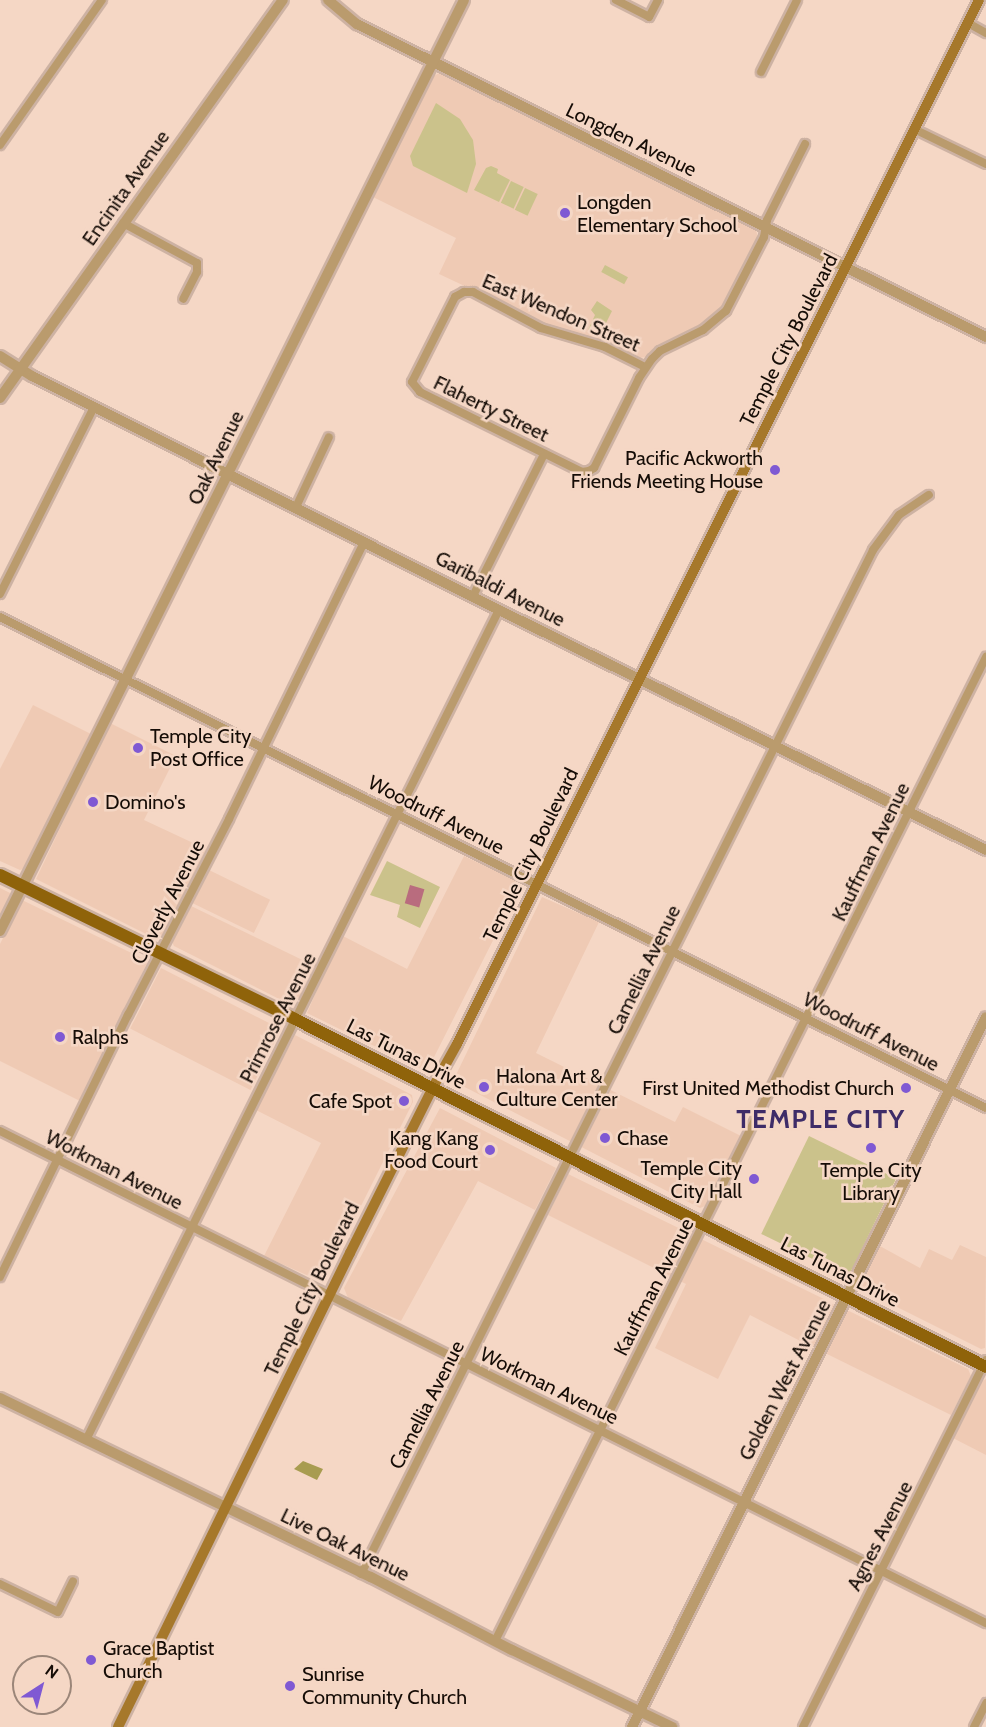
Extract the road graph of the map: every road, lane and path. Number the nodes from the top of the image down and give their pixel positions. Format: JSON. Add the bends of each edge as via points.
{"nodes":[{"id":1,"x":102,"y":0,"type":"edge"},
{"id":2,"x":282,"y":0,"type":"edge"},
{"id":3,"x":328,"y":0,"type":"edge"},
{"id":4,"x":464,"y":0,"type":"edge"},
{"id":5,"x":616,"y":0,"type":"edge"},
{"id":6,"x":658,"y":0,"type":"edge"},
{"id":7,"x":797,"y":0,"type":"edge"},
{"id":8,"x":979,"y":0,"type":"edge"},
{"id":9,"x":968,"y":23,"type":"junction"},
{"id":10,"x":986,"y":33,"type":"edge"},
{"id":11,"x":433,"y":62,"type":"junction"},
{"id":12,"x":761,"y":72,"type":"dead end"},
{"id":13,"x":914,"y":129,"type":"junction"},
{"id":14,"x":805,"y":144,"type":"dead end"},
{"id":15,"x":0,"y":145,"type":"edge"},
{"id":16,"x":986,"y":164,"type":"edge"},
{"id":17,"x":123,"y":223,"type":"junction"},
{"id":18,"x":766,"y":228,"type":"junction"},
{"id":19,"x":845,"y":268,"type":"junction"},
{"id":20,"x":183,"y":299,"type":"dead end"},
{"id":21,"x":986,"y":337,"type":"edge"},
{"id":22,"x":0,"y":356,"type":"edge"},
{"id":23,"x":645,"y":367,"type":"junction"},
{"id":24,"x":21,"y":370,"type":"junction"},
{"id":25,"x":412,"y":385,"type":"joint"},
{"id":26,"x":0,"y":398,"type":"edge"},
{"id":27,"x":94,"y":407,"type":"junction"},
{"id":28,"x":329,"y":437,"type":"dead end"},
{"id":29,"x":544,"y":454,"type":"junction"},
{"id":30,"x":228,"y":474,"type":"junction"},
{"id":31,"x":929,"y":495,"type":"dead end"},
{"id":32,"x":296,"y":507,"type":"junction"},
{"id":33,"x":364,"y":542,"type":"junction"},
{"id":34,"x":0,"y":594,"type":"edge"},
{"id":35,"x":473,"y":596,"type":"junction"},
{"id":36,"x":499,"y":610,"type":"junction"},
{"id":37,"x":0,"y":617,"type":"edge"},
{"id":38,"x":986,"y":657,"type":"edge"},
{"id":39,"x":125,"y":679,"type":"junction"},
{"id":40,"x":639,"y":679,"type":"junction"},
{"id":41,"x":774,"y":746,"type":"junction"},
{"id":42,"x":263,"y":748,"type":"junction"},
{"id":43,"x":908,"y":813,"type":"junction"},
{"id":44,"x":397,"y":814,"type":"junction"},
{"id":45,"x":986,"y":850,"type":"edge"},
{"id":46,"x":0,"y":875,"type":"edge"},
{"id":47,"x":536,"y":884,"type":"junction"},
{"id":48,"x":23,"y":886,"type":"junction"},
{"id":49,"x":0,"y":931,"type":"edge"},
{"id":50,"x":671,"y":952,"type":"junction"},
{"id":51,"x":161,"y":953,"type":"junction"},
{"id":52,"x":806,"y":1017,"type":"junction"},
{"id":53,"x":986,"y":1017,"type":"edge"},
{"id":54,"x":295,"y":1019,"type":"junction"},
{"id":55,"x":432,"y":1089,"type":"junction"},
{"id":56,"x":950,"y":1090,"type":"junction"},
{"id":57,"x":986,"y":1108,"type":"edge"},
{"id":58,"x":0,"y":1131,"type":"edge"},
{"id":59,"x":569,"y":1158,"type":"junction"},
{"id":60,"x":58,"y":1160,"type":"junction"},
{"id":61,"x":703,"y":1225,"type":"junction"},
{"id":62,"x":191,"y":1227,"type":"junction"},
{"id":63,"x":0,"y":1277,"type":"edge"},
{"id":64,"x":329,"y":1296,"type":"junction"},
{"id":65,"x":847,"y":1296,"type":"junction"},
{"id":66,"x":466,"y":1364,"type":"junction"},
{"id":67,"x":985,"y":1364,"type":"edge"},
{"id":68,"x":0,"y":1398,"type":"edge"},
{"id":69,"x":600,"y":1431,"type":"junction"},
{"id":70,"x":86,"y":1440,"type":"junction"},
{"id":71,"x":744,"y":1502,"type":"junction"},
{"id":72,"x":225,"y":1508,"type":"junction"},
{"id":73,"x":881,"y":1571,"type":"junction"},
{"id":74,"x":361,"y":1574,"type":"junction"},
{"id":75,"x":73,"y":1581,"type":"dead end"},
{"id":76,"x":0,"y":1584,"type":"edge"},
{"id":77,"x":986,"y":1623,"type":"edge"},
{"id":78,"x":495,"y":1641,"type":"junction"},
{"id":79,"x":986,"y":1703,"type":"edge"},
{"id":80,"x":640,"y":1710,"type":"junction"},
{"id":81,"x":118,"y":1727,"type":"edge"},
{"id":82,"x":632,"y":1727,"type":"edge"},
{"id":83,"x":672,"y":1727,"type":"edge"},
{"id":84,"x":803,"y":1727,"type":"edge"},
{"id":85,"x":974,"y":1727,"type":"edge"}],
"edges":[{"from":1,"to":15,"type":"street"},
{"from":2,"to":17,"type":"street","name":"Encinita Avenue"},
{"from":3,"to":11,"type":"street","name":"Longden Avenue","via":[[357,24]]},
{"from":4,"to":11,"type":"street","name":"Oak Avenue"},
{"from":5,"to":6,"type":"street","via":[[650,17]]},
{"from":7,"to":12,"type":"street"},
{"from":8,"to":9,"type":"main road","name":"Temple City Boulevard"},
{"from":9,"to":10,"type":"street"},
{"from":9,"to":13,"type":"main road","name":"Temple City Boulevard"},
{"from":11,"to":18,"type":"street","name":"Longden Avenue"},
{"from":11,"to":30,"type":"street","name":"Oak Avenue"},
{"from":13,"to":16,"type":"street"},
{"from":13,"to":19,"type":"main road","name":"Temple City Boulevard"},
{"from":14,"to":18,"type":"street"},
{"from":17,"to":20,"type":"street","via":[[194,259],[197,272]]},
{"from":17,"to":24,"type":"street","name":"Encinita Avenue"},
{"from":18,"to":19,"type":"street","name":"Longden Avenue"},
{"from":18,"to":23,"type":"street","via":[[726,311],[703,330],[660,351]]},
{"from":19,"to":21,"type":"street","name":"Longden Avenue"},
{"from":19,"to":40,"type":"main road","name":"Temple City Boulevard"},
{"from":22,"to":24,"type":"street","name":"Garibaldi Avenue"},
{"from":23,"to":25,"type":"street","name":"East Wendon Street","via":[[605,347],[551,331],[464,291],[455,297]]},
{"from":23,"to":29,"type":"street","name":"Flaherty Street","via":[[594,468],[582,472]]},
{"from":24,"to":26,"type":"street","name":"Encinita Avenue"},
{"from":24,"to":27,"type":"street","name":"Garibaldi Avenue"},
{"from":25,"to":29,"type":"street","name":"Flaherty Street"},
{"from":27,"to":30,"type":"street","name":"Garibaldi Avenue"},
{"from":27,"to":34,"type":"street"},
{"from":28,"to":32,"type":"street"},
{"from":29,"to":35,"type":"street"},
{"from":30,"to":32,"type":"street","name":"Garibaldi Avenue"},
{"from":30,"to":39,"type":"street","name":"Oak Avenue"},
{"from":31,"to":41,"type":"street","name":"Camellia Avenue","via":[[898,515],[873,550]]},
{"from":32,"to":33,"type":"street","name":"Garibaldi Avenue"},
{"from":33,"to":35,"type":"street","name":"Garibaldi Avenue"},
{"from":33,"to":42,"type":"street","name":"Cloverly Avenue"},
{"from":35,"to":36,"type":"street","name":"Garibaldi Avenue"},
{"from":36,"to":40,"type":"street","name":"Garibaldi Avenue"},
{"from":36,"to":44,"type":"street","name":"Primrose Avenue"},
{"from":37,"to":39,"type":"street","name":"Woodruff Avenue"},
{"from":38,"to":43,"type":"street","name":"Kauffman Avenue"},
{"from":39,"to":42,"type":"street","name":"Woodruff Avenue"},
{"from":39,"to":48,"type":"street","name":"Oak Avenue"},
{"from":40,"to":41,"type":"street","name":"Garibaldi Avenue"},
{"from":40,"to":47,"type":"main road","name":"Temple City Boulevard"},
{"from":41,"to":43,"type":"street","name":"Garibaldi Avenue"},
{"from":41,"to":50,"type":"street","name":"Camellia Avenue"},
{"from":42,"to":44,"type":"street","name":"Woodruff Avenue"},
{"from":42,"to":51,"type":"street","name":"Cloverly Avenue"},
{"from":43,"to":45,"type":"street","name":"Garibaldi Avenue"},
{"from":43,"to":52,"type":"street","name":"Kauffman Avenue"},
{"from":44,"to":47,"type":"street","name":"Woodruff Avenue"},
{"from":44,"to":54,"type":"street","name":"Primrose Avenue"},
{"from":46,"to":48,"type":"main road","name":"Las Tunas Drive"},
{"from":47,"to":50,"type":"street","name":"Woodruff Avenue"},
{"from":47,"to":55,"type":"main road","name":"Temple City Boulevard"},
{"from":48,"to":49,"type":"street","name":"Oak Avenue"},
{"from":48,"to":51,"type":"main road","name":"Las Tunas Drive"},
{"from":50,"to":52,"type":"street","name":"Woodruff Avenue"},
{"from":50,"to":59,"type":"street","name":"Camellia Avenue"},
{"from":51,"to":54,"type":"main road","name":"Las Tunas Drive"},
{"from":51,"to":60,"type":"street","name":"Cloverly Avenue"},
{"from":52,"to":56,"type":"street","name":"Woodruff Avenue"},
{"from":52,"to":61,"type":"street","name":"Kauffman Avenue"},
{"from":53,"to":56,"type":"street","name":"Golden West Avenue"},
{"from":54,"to":55,"type":"main road","name":"Las Tunas Drive"},
{"from":54,"to":62,"type":"street","name":"Primrose Avenue"},
{"from":55,"to":59,"type":"main road","name":"Las Tunas Drive"},
{"from":55,"to":64,"type":"main road","name":"Temple City Boulevard"},
{"from":56,"to":57,"type":"street","name":"Woodruff Avenue"},
{"from":56,"to":65,"type":"street","name":"Golden West Avenue"},
{"from":58,"to":60,"type":"street","name":"Workman Avenue"},
{"from":59,"to":61,"type":"main road","name":"Las Tunas Drive"},
{"from":59,"to":66,"type":"street","name":"Camellia Avenue"},
{"from":60,"to":62,"type":"street","name":"Workman Avenue"},
{"from":60,"to":63,"type":"street","name":"Cloverly Avenue"},
{"from":61,"to":65,"type":"main road","name":"Las Tunas Drive"},
{"from":61,"to":69,"type":"street","name":"Kauffman Avenue"},
{"from":62,"to":64,"type":"street","name":"Workman Avenue"},
{"from":62,"to":70,"type":"street","name":"Primrose Avenue"},
{"from":64,"to":66,"type":"street","name":"Workman Avenue"},
{"from":64,"to":72,"type":"main road","name":"Temple City Boulevard"},
{"from":65,"to":67,"type":"main road","name":"Las Tunas Drive"},
{"from":65,"to":71,"type":"street","name":"Golden West Avenue"},
{"from":66,"to":69,"type":"street","name":"Workman Avenue"},
{"from":66,"to":74,"type":"street","name":"Camellia Avenue"},
{"from":67,"to":73,"type":"street","name":"Agnes Avenue"},
{"from":68,"to":70,"type":"street","name":"Live Oak Avenue"},
{"from":69,"to":71,"type":"street","name":"Workman Avenue"},
{"from":69,"to":78,"type":"street","name":"Kauffman Avenue"},
{"from":70,"to":72,"type":"street","name":"Live Oak Avenue"},
{"from":71,"to":73,"type":"street","name":"Workman Avenue"},
{"from":71,"to":80,"type":"street","name":"Golden West Avenue"},
{"from":72,"to":74,"type":"street","name":"Live Oak Avenue"},
{"from":72,"to":81,"type":"main road","name":"Temple City Boulevard"},
{"from":73,"to":77,"type":"street","name":"Workman Avenue"},
{"from":73,"to":84,"type":"street","name":"Agnes Avenue"},
{"from":74,"to":78,"type":"street","name":"Live Oak Avenue"},
{"from":75,"to":76,"type":"street","via":[[58,1612]]},
{"from":78,"to":80,"type":"street","name":"Live Oak Avenue"},
{"from":79,"to":85,"type":"street"},
{"from":80,"to":82,"type":"street","name":"Golden West Avenue"},
{"from":80,"to":83,"type":"street","name":"Live Oak Avenue"}]}
